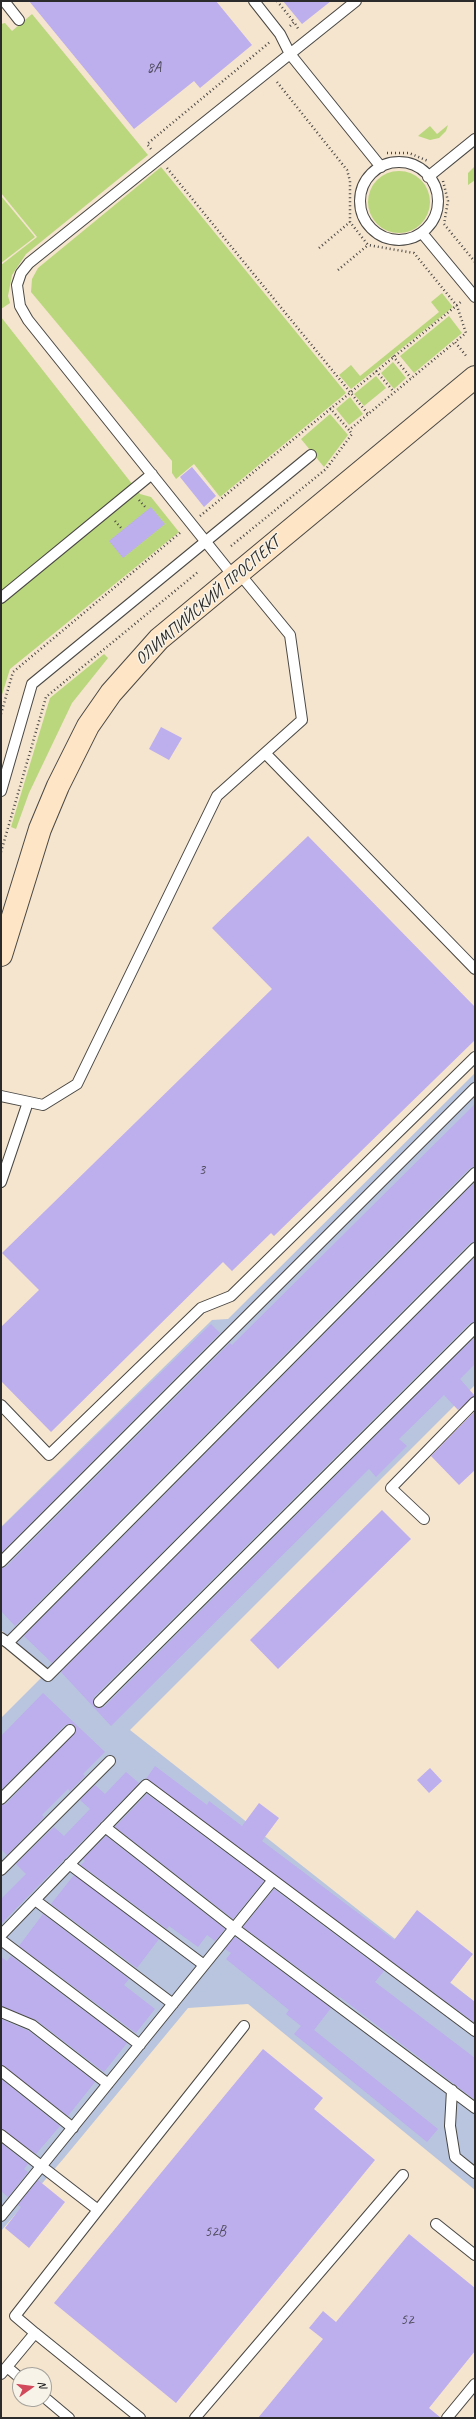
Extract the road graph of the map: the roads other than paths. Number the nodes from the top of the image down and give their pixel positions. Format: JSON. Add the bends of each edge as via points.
{"nodes":[{"id":1,"x":4,"y":1,"type":"edge"},
{"id":2,"x":254,"y":1,"type":"edge"},
{"id":3,"x":356,"y":1,"type":"edge"},
{"id":4,"x":19,"y":20,"type":"dead end"},
{"id":5,"x":290,"y":54,"type":"junction"},
{"id":6,"x":475,"y":139,"type":"edge"},
{"id":7,"x":381,"y":167,"type":"junction"},
{"id":8,"x":432,"y":174,"type":"junction"},
{"id":9,"x":422,"y":232,"type":"junction"},
{"id":10,"x":473,"y":295,"type":"edge"},
{"id":11,"x":475,"y":377,"type":"edge"},
{"id":12,"x":311,"y":455,"type":"dead end"},
{"id":13,"x":152,"y":474,"type":"junction"},
{"id":14,"x":206,"y":541,"type":"junction"},
{"id":15,"x":236,"y":575,"type":"junction"},
{"id":16,"x":1,"y":598,"type":"edge"},
{"id":17,"x":265,"y":753,"type":"junction"},
{"id":18,"x":1,"y":791,"type":"edge"},
{"id":19,"x":1,"y":955,"type":"edge"},
{"id":20,"x":475,"y":969,"type":"edge"},
{"id":21,"x":475,"y":1057,"type":"edge"},
{"id":22,"x":475,"y":1088,"type":"edge"},
{"id":23,"x":1,"y":1096,"type":"edge"},
{"id":24,"x":28,"y":1102,"type":"junction"},
{"id":25,"x":475,"y":1173,"type":"edge"},
{"id":26,"x":1,"y":1182,"type":"edge"},
{"id":27,"x":475,"y":1248,"type":"edge"},
{"id":28,"x":475,"y":1328,"type":"edge"},
{"id":29,"x":475,"y":1402,"type":"edge"},
{"id":30,"x":1,"y":1405,"type":"edge"},
{"id":31,"x":424,"y":1519,"type":"dead end"},
{"id":32,"x":1,"y":1562,"type":"edge"},
{"id":33,"x":4,"y":1640,"type":"edge"},
{"id":34,"x":99,"y":1702,"type":"dead end"},
{"id":35,"x":70,"y":1730,"type":"dead end"},
{"id":36,"x":110,"y":1761,"type":"dead end"},
{"id":37,"x":1,"y":1799,"type":"edge"},
{"id":38,"x":105,"y":1827,"type":"junction"},
{"id":39,"x":69,"y":1864,"type":"junction"},
{"id":40,"x":1,"y":1870,"type":"edge"},
{"id":41,"x":274,"y":1880,"type":"junction"},
{"id":42,"x":35,"y":1900,"type":"junction"},
{"id":43,"x":234,"y":1928,"type":"junction"},
{"id":44,"x":1,"y":1935,"type":"edge"},
{"id":45,"x":1,"y":1940,"type":"edge"},
{"id":46,"x":204,"y":1965,"type":"junction"},
{"id":47,"x":173,"y":2004,"type":"junction"},
{"id":48,"x":1,"y":2012,"type":"edge"},
{"id":49,"x":244,"y":2026,"type":"dead end"},
{"id":50,"x":475,"y":2031,"type":"edge"},
{"id":51,"x":140,"y":2045,"type":"junction"},
{"id":52,"x":1,"y":2070,"type":"edge"},
{"id":53,"x":108,"y":2084,"type":"junction"},
{"id":54,"x":452,"y":2090,"type":"junction"},
{"id":55,"x":475,"y":2108,"type":"edge"},
{"id":56,"x":73,"y":2128,"type":"junction"},
{"id":57,"x":1,"y":2135,"type":"edge"},
{"id":58,"x":41,"y":2166,"type":"junction"},
{"id":59,"x":475,"y":2173,"type":"edge"},
{"id":60,"x":403,"y":2175,"type":"dead end"},
{"id":61,"x":4,"y":2205,"type":"edge"},
{"id":62,"x":98,"y":2210,"type":"junction"},
{"id":63,"x":1,"y":2216,"type":"edge"},
{"id":64,"x":436,"y":2224,"type":"dead end"},
{"id":65,"x":475,"y":2255,"type":"edge"},
{"id":66,"x":35,"y":2333,"type":"junction"},
{"id":67,"x":4,"y":2371,"type":"edge"},
{"id":68,"x":475,"y":2384,"type":"edge"},
{"id":69,"x":52,"y":2404,"type":"edge"},
{"id":70,"x":69,"y":2418,"type":"edge"},
{"id":71,"x":140,"y":2418,"type":"edge"},
{"id":72,"x":195,"y":2418,"type":"edge"},
{"id":73,"x":447,"y":2418,"type":"edge"}],
"edges":[{"from":1,"to":4,"type":"lane"},
{"from":2,"to":5,"type":"lane","via":[[280,34]]},
{"from":3,"to":5,"type":"lane"},
{"from":5,"to":7,"type":"lane"},
{"from":5,"to":13,"type":"lane","via":[[29,263],[21,273],[17,285],[20,306],[28,320]]},
{"from":6,"to":8,"type":"lane"},
{"from":7,"to":8,"type":"lane","via":[[407,163]]},
{"from":7,"to":9,"type":"lane","via":[[370,175],[362,187],[360,209],[365,222],[374,232],[398,241],[410,239]]},
{"from":8,"to":9,"type":"lane","via":[[436,191],[436,211],[431,223]]},
{"from":9,"to":10,"type":"lane"},
{"from":11,"to":15,"type":"street","name":"ОЛИМПИЙСКИЙ ПРОСПЕКТ"},
{"from":12,"to":14,"type":"lane"},
{"from":13,"to":14,"type":"lane"},
{"from":13,"to":16,"type":"lane"},
{"from":14,"to":15,"type":"lane"},
{"from":14,"to":18,"type":"lane","via":[[32,684]]},
{"from":15,"to":17,"type":"lane","via":[[290,635],[302,720]]},
{"from":15,"to":19,"type":"street","name":"ОЛИМПИЙСКИЙ ПРОСПЕКТ","via":[[159,639],[137,661],[88,726],[40,829]]},
{"from":17,"to":20,"type":"lane"},
{"from":17,"to":24,"type":"lane","via":[[217,796],[77,1084],[44,1105]]},
{"from":21,"to":30,"type":"lane","via":[[231,1296],[201,1308],[49,1455]]},
{"from":22,"to":32,"type":"lane"},
{"from":23,"to":24,"type":"lane"},
{"from":24,"to":26,"type":"lane"},
{"from":25,"to":33,"type":"lane"},
{"from":27,"to":33,"type":"lane","via":[[48,1676]]},
{"from":28,"to":34,"type":"lane"},
{"from":29,"to":31,"type":"lane","via":[[391,1488]]},
{"from":35,"to":37,"type":"lane"},
{"from":36,"to":40,"type":"lane"},
{"from":38,"to":39,"type":"lane"},
{"from":38,"to":41,"type":"lane","via":[[146,1785]]},
{"from":38,"to":43,"type":"lane"},
{"from":39,"to":42,"type":"lane"},
{"from":39,"to":46,"type":"lane"},
{"from":41,"to":43,"type":"lane"},
{"from":41,"to":50,"type":"lane"},
{"from":42,"to":44,"type":"lane"},
{"from":42,"to":47,"type":"lane"},
{"from":43,"to":46,"type":"lane"},
{"from":43,"to":54,"type":"lane"},
{"from":45,"to":51,"type":"lane"},
{"from":46,"to":47,"type":"lane"},
{"from":47,"to":51,"type":"lane"},
{"from":48,"to":53,"type":"lane","via":[[32,2025]]},
{"from":49,"to":62,"type":"lane"},
{"from":51,"to":53,"type":"lane"},
{"from":52,"to":56,"type":"lane"},
{"from":53,"to":56,"type":"lane"},
{"from":54,"to":55,"type":"lane"},
{"from":54,"to":59,"type":"lane","via":[[450,2126],[455,2157]]},
{"from":56,"to":58,"type":"lane"},
{"from":57,"to":58,"type":"lane"},
{"from":58,"to":61,"type":"lane"},
{"from":58,"to":62,"type":"lane"},
{"from":60,"to":72,"type":"lane"},
{"from":61,"to":63,"type":"lane"},
{"from":62,"to":66,"type":"lane","via":[[15,2316]]},
{"from":64,"to":65,"type":"lane"},
{"from":66,"to":67,"type":"lane"},
{"from":66,"to":71,"type":"lane"},
{"from":68,"to":73,"type":"lane"},
{"from":69,"to":70,"type":"lane"}]}
